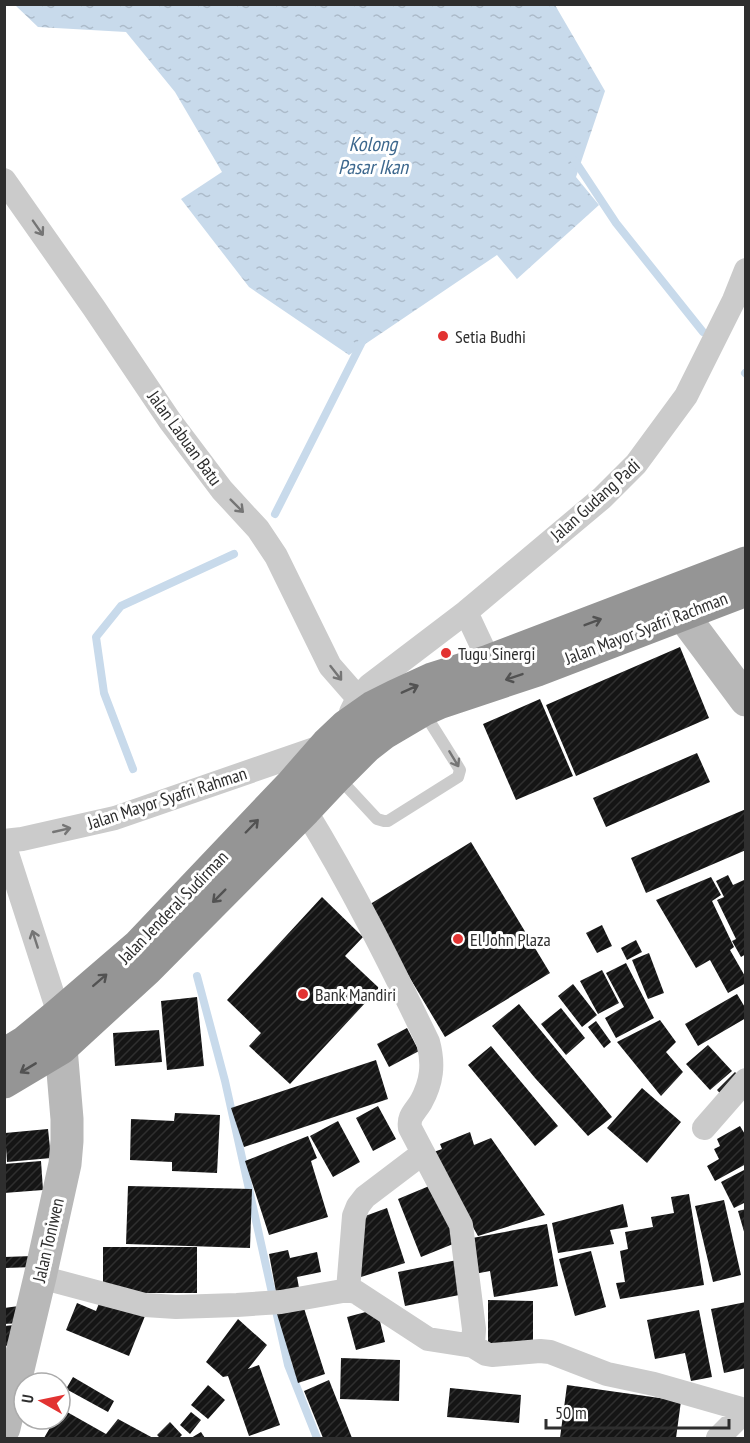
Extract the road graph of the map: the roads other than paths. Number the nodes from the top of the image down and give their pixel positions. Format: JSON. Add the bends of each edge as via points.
{"nodes":[{"id":1,"x":4,"y":180,"type":"edge"},
{"id":2,"x":746,"y":270,"type":"edge"},
{"id":3,"x":746,"y":563,"type":"edge"},
{"id":4,"x":746,"y":590,"type":"edge"},
{"id":5,"x":466,"y":612,"type":"junction"},
{"id":6,"x":682,"y":614,"type":"junction"},
{"id":7,"x":489,"y":661,"type":"junction"},
{"id":8,"x":746,"y":700,"type":"edge"},
{"id":9,"x":423,"y":710,"type":"junction"},
{"id":10,"x":344,"y":723,"type":"junction"},
{"id":11,"x":337,"y":776,"type":"junction"},
{"id":12,"x":305,"y":810,"type":"junction"},
{"id":13,"x":4,"y":843,"type":"edge"},
{"id":14,"x":59,"y":1014,"type":"junction"},
{"id":15,"x":61,"y":1048,"type":"junction"},
{"id":16,"x":4,"y":1055,"type":"edge"},
{"id":17,"x":746,"y":1080,"type":"edge"},
{"id":18,"x":4,"y":1082,"type":"edge"},
{"id":19,"x":704,"y":1128,"type":"dead end"},
{"id":20,"x":423,"y":1153,"type":"junction"},
{"id":21,"x":40,"y":1277,"type":"junction"},
{"id":22,"x":348,"y":1290,"type":"junction"},
{"id":23,"x":473,"y":1346,"type":"junction"},
{"id":24,"x":745,"y":1410,"type":"edge"},
{"id":25,"x":4,"y":1428,"type":"edge"},
{"id":26,"x":718,"y":1438,"type":"edge"}],
"edges":[{"from":1,"to":10,"type":"street","name":"Jalan Labuan Batu","one_way":true,"via":[[170,421],[276,556],[330,666]]},
{"from":2,"to":5,"type":"street","name":"Jalan Gudang Padi","via":[[686,396],[636,464],[602,498]]},
{"from":7,"to":3,"type":"highway","name":"Jalan Mayor Syafri Rachman","one_way":true},
{"from":4,"to":6,"type":"highway","name":"Jalan Mayor Syafri Rachman"},
{"from":5,"to":7,"type":"street"},
{"from":5,"to":10,"type":"street","name":"Jalan Gudang Padi","via":[[370,685]]},
{"from":6,"to":8,"type":"main road"},
{"from":6,"to":9,"type":"highway","name":"Jalan Mayor Syafri Rachman","one_way":true},
{"from":10,"to":7,"type":"highway","name":"Jalan Mayor Syafri Rachman","one_way":true,"via":[[432,680]]},
{"from":9,"to":11,"type":"highway","name":"Jalan Mayor Syafri Rachman","via":[[384,733]]},
{"from":9,"to":11,"type":"lane","one_way":true,"via":[[460,770],[458,777],[384,821],[377,819]]},
{"from":13,"to":10,"type":"street","name":"Jalan Mayor Syafri Rahman","one_way":true,"via":[[115,818]]},
{"from":14,"to":10,"type":"highway","name":"Jalan Jenderal Sudirman","one_way":true,"via":[[138,946],[292,784]]},
{"from":11,"to":12,"type":"highway","name":"Jalan Mayor Syafri Rachman"},
{"from":12,"to":15,"type":"highway","name":"Jalan Jenderal Sudirman","one_way":true,"via":[[146,970]]},
{"from":12,"to":20,"type":"street","via":[[379,940],[428,1042],[431,1076],[409,1123]]},
{"from":14,"to":13,"type":"street","one_way":true},
{"from":14,"to":16,"type":"highway","name":"Jalan Jenderal Sudirman"},
{"from":15,"to":18,"type":"highway","name":"Jalan Jenderal Sudirman","one_way":true},
{"from":15,"to":21,"type":"main road","name":"Jalan Toniwen","via":[[67,1141]]},
{"from":17,"to":19,"type":"street"},
{"from":20,"to":22,"type":"street","via":[[358,1206]]},
{"from":20,"to":23,"type":"street","via":[[461,1225]]},
{"from":21,"to":22,"type":"street","via":[[145,1305],[176,1307],[269,1303]]},
{"from":21,"to":25,"type":"main road","name":"Jalan Toniwen"},
{"from":22,"to":23,"type":"street","via":[[425,1338]]},
{"from":23,"to":24,"type":"street","via":[[492,1355],[550,1352],[607,1374]]},
{"from":24,"to":26,"type":"street"}]}
